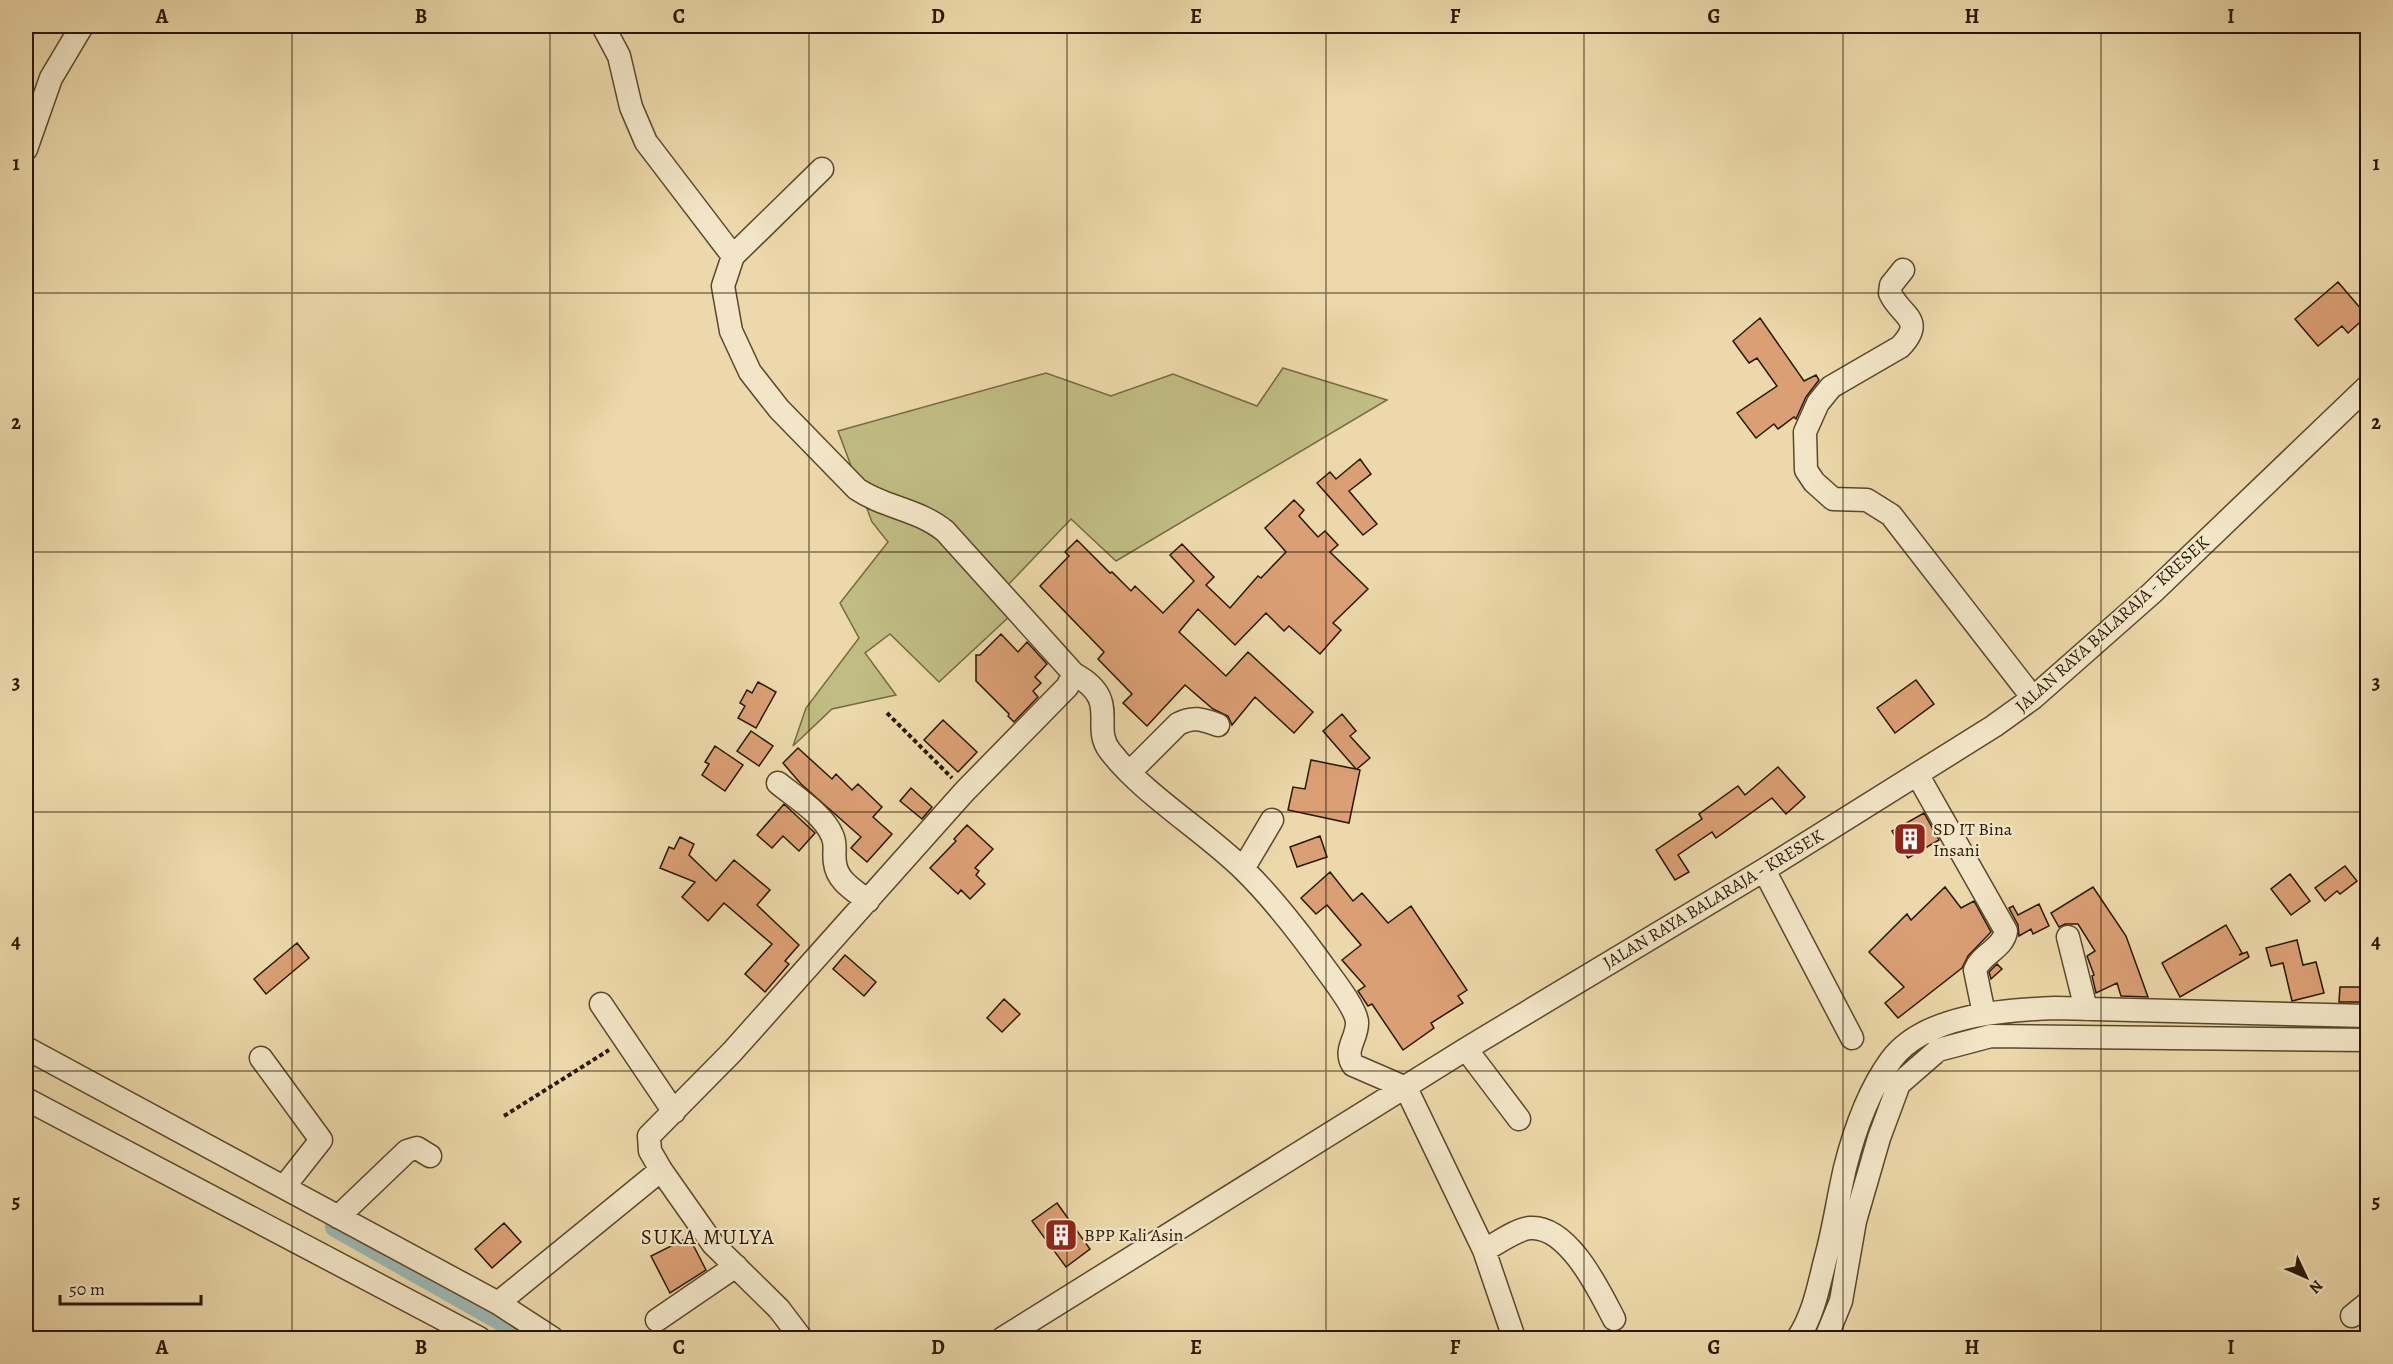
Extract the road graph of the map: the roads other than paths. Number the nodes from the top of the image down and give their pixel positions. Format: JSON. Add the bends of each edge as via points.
{"nodes":[{"id":1,"x":82,"y":26,"type":"edge"},
{"id":2,"x":603,"y":26,"type":"edge"},
{"id":3,"x":26,"y":149,"type":"edge"},
{"id":4,"x":822,"y":169,"type":"dead end"},
{"id":5,"x":733,"y":256,"type":"junction"},
{"id":6,"x":1903,"y":270,"type":"dead end"},
{"id":7,"x":2367,"y":386,"type":"edge"},
{"id":8,"x":1074,"y":674,"type":"junction"},
{"id":9,"x":2033,"y":698,"type":"junction"},
{"id":10,"x":1218,"y":724,"type":"dead end"},
{"id":11,"x":1130,"y":772,"type":"junction"},
{"id":12,"x":1917,"y":774,"type":"junction"},
{"id":13,"x":778,"y":783,"type":"dead end"},
{"id":14,"x":1272,"y":820,"type":"dead end"},
{"id":15,"x":1243,"y":869,"type":"junction"},
{"id":16,"x":1764,"y":870,"type":"junction"},
{"id":17,"x":867,"y":901,"type":"junction"},
{"id":18,"x":2068,"y":937,"type":"dead end"},
{"id":19,"x":601,"y":1004,"type":"dead end"},
{"id":20,"x":2086,"y":1009,"type":"junction"},
{"id":21,"x":1984,"y":1014,"type":"junction"},
{"id":22,"x":2367,"y":1016,"type":"edge"},
{"id":23,"x":2334,"y":1027,"type":"junction"},
{"id":24,"x":1852,"y":1038,"type":"dead end"},
{"id":25,"x":2367,"y":1040,"type":"edge"},
{"id":26,"x":26,"y":1048,"type":"edge"},
{"id":27,"x":1466,"y":1049,"type":"junction"},
{"id":28,"x":261,"y":1058,"type":"dead end"},
{"id":29,"x":1406,"y":1088,"type":"junction"},
{"id":30,"x":26,"y":1099,"type":"edge"},
{"id":31,"x":674,"y":1112,"type":"junction"},
{"id":32,"x":1520,"y":1119,"type":"dead end"},
{"id":33,"x":430,"y":1156,"type":"dead end"},
{"id":34,"x":661,"y":1170,"type":"junction"},
{"id":35,"x":284,"y":1187,"type":"junction"},
{"id":36,"x":338,"y":1217,"type":"junction"},
{"id":37,"x":1484,"y":1250,"type":"junction"},
{"id":38,"x":736,"y":1266,"type":"junction"},
{"id":39,"x":484,"y":1318,"type":"edge"},
{"id":40,"x":1614,"y":1318,"type":"dead end"},
{"id":41,"x":657,"y":1320,"type":"dead end"},
{"id":42,"x":1011,"y":1336,"type":"edge"},
{"id":43,"x":552,"y":1338,"type":"edge"},
{"id":44,"x":801,"y":1338,"type":"edge"},
{"id":45,"x":1514,"y":1338,"type":"edge"},
{"id":46,"x":1798,"y":1338,"type":"edge"},
{"id":47,"x":1826,"y":1338,"type":"edge"}],
"edges":[{"from":1,"to":3,"type":"street","via":[[51,78]]},
{"from":2,"to":5,"type":"street","via":[[619,56],[631,107],[646,142]]},
{"from":4,"to":5,"type":"street"},
{"from":5,"to":8,"type":"street","via":[[723,286],[731,331],[750,372],[779,409],[857,489],[871,499],[930,519],[945,531]]},
{"from":6,"to":9,"type":"street","via":[[1891,285],[1890,293],[1912,325],[1909,338],[1824,394],[1805,432],[1806,470],[1833,499],[1867,500],[1891,515]]},
{"from":7,"to":9,"type":"street","name":"JALAN RAYA BALARAJA - KRESEK","via":[[2152,593]]},
{"from":8,"to":11,"type":"street","via":[[1086,680],[1102,703],[1108,749]]},
{"from":8,"to":17,"type":"street","via":[[1067,687],[965,791]]},
{"from":9,"to":12,"type":"street","name":"JALAN RAYA BALARAJA - KRESEK"},
{"from":10,"to":11,"type":"street","via":[[1188,718]]},
{"from":11,"to":15,"type":"street"},
{"from":12,"to":16,"type":"street","name":"JALAN RAYA BALARAJA - KRESEK"},
{"from":12,"to":21,"type":"street","via":[[2006,931],[2003,940],[1983,957],[1975,970]]},
{"from":13,"to":17,"type":"street","via":[[832,833],[841,880]]},
{"from":14,"to":15,"type":"street"},
{"from":15,"to":29,"type":"street","via":[[1314,954],[1353,1011],[1357,1022],[1350,1048],[1353,1065]]},
{"from":16,"to":24,"type":"street"},
{"from":16,"to":27,"type":"street","name":"JALAN RAYA BALARAJA - KRESEK"},
{"from":17,"to":31,"type":"street"},
{"from":18,"to":20,"type":"street"},
{"from":19,"to":31,"type":"street"},
{"from":20,"to":21,"type":"street"},
{"from":20,"to":23,"type":"street"},
{"from":21,"to":46,"type":"street","via":[[1928,1031],[1892,1058],[1881,1076],[1867,1103],[1845,1167],[1814,1304]]},
{"from":22,"to":23,"type":"street"},
{"from":23,"to":25,"type":"street"},
{"from":23,"to":47,"type":"street","via":[[1991,1036],[1938,1050],[1899,1084],[1889,1104],[1856,1221],[1840,1301]]},
{"from":26,"to":35,"type":"street"},
{"from":27,"to":29,"type":"street","name":"JALAN RAYA BALARAJA - KRESEK"},
{"from":27,"to":32,"type":"street"},
{"from":28,"to":35,"type":"street","via":[[321,1140]]},
{"from":29,"to":37,"type":"street"},
{"from":29,"to":42,"type":"street","name":"JALAN RAYA BALARAJA - KRESEK"},
{"from":30,"to":39,"type":"street"},
{"from":31,"to":34,"type":"street","via":[[649,1136],[650,1150]]},
{"from":33,"to":36,"type":"street","via":[[417,1148],[407,1151]]},
{"from":34,"to":38,"type":"street","via":[[713,1244]]},
{"from":34,"to":39,"type":"street"},
{"from":35,"to":36,"type":"street"},
{"from":36,"to":39,"type":"street"},
{"from":37,"to":40,"type":"street","via":[[1528,1228],[1552,1234],[1577,1257]]},
{"from":37,"to":45,"type":"street"},
{"from":38,"to":41,"type":"street"},
{"from":38,"to":44,"type":"street"},
{"from":39,"to":43,"type":"street"}]}
